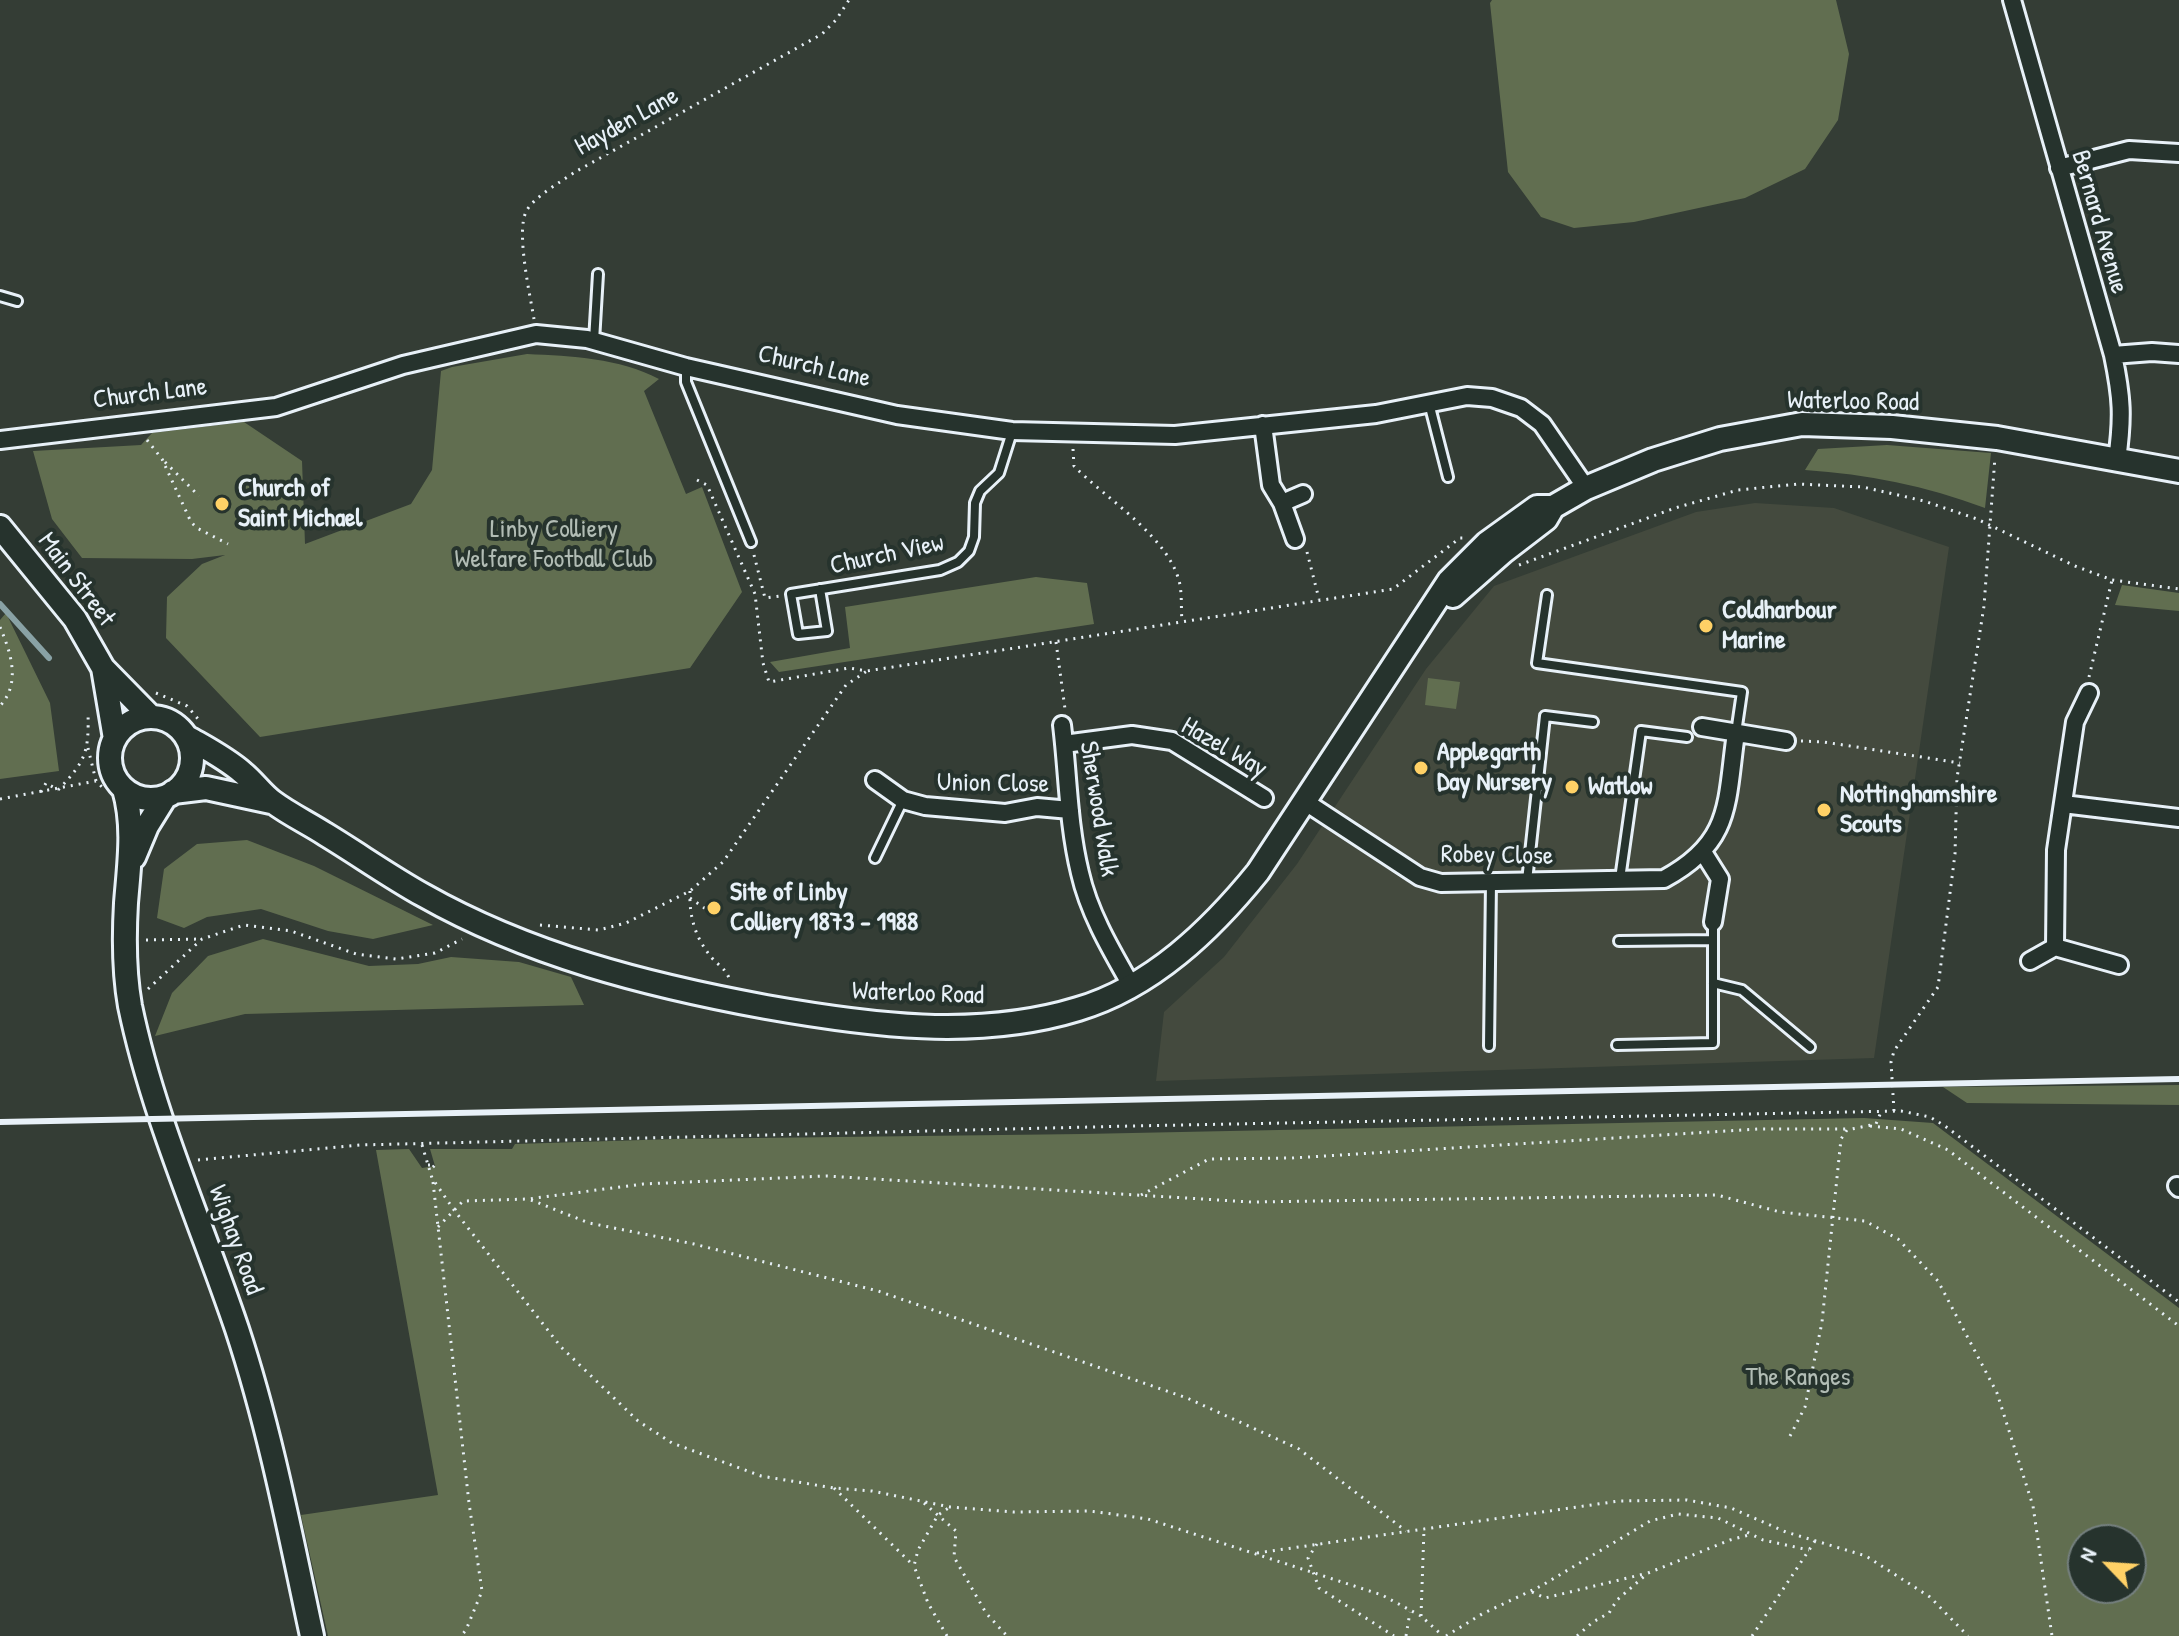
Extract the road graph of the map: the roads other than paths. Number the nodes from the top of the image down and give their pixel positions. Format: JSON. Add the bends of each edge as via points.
{"nodes":[{"id":1,"x":2012,"y":0,"type":"edge"},
{"id":2,"x":2179,"y":153,"type":"edge"},
{"id":3,"x":2059,"y":168,"type":"junction"},
{"id":4,"x":598,"y":274,"type":"dead end"},
{"id":5,"x":0,"y":296,"type":"edge"},
{"id":6,"x":17,"y":301,"type":"dead end"},
{"id":7,"x":594,"y":341,"type":"junction"},
{"id":8,"x":2179,"y":354,"type":"edge"},
{"id":9,"x":2113,"y":355,"type":"junction"},
{"id":10,"x":686,"y":367,"type":"junction"},
{"id":11,"x":1429,"y":403,"type":"junction"},
{"id":12,"x":1263,"y":425,"type":"junction"},
{"id":13,"x":1012,"y":431,"type":"junction"},
{"id":14,"x":0,"y":440,"type":"edge"},
{"id":15,"x":2117,"y":460,"type":"junction"},
{"id":16,"x":2179,"y":471,"type":"edge"},
{"id":17,"x":1448,"y":477,"type":"dead end"},
{"id":18,"x":1586,"y":488,"type":"junction"},
{"id":19,"x":1303,"y":494,"type":"dead end"},
{"id":20,"x":1282,"y":503,"type":"junction"},
{"id":21,"x":0,"y":527,"type":"edge"},
{"id":22,"x":1295,"y":539,"type":"road end"},
{"id":23,"x":751,"y":542,"type":"road end"},
{"id":24,"x":820,"y":589,"type":"junction"},
{"id":25,"x":1547,"y":595,"type":"dead end"},
{"id":26,"x":2089,"y":693,"type":"road end"},
{"id":27,"x":118,"y":695,"type":"junction"},
{"id":28,"x":151,"y":717,"type":"junction"},
{"id":29,"x":1593,"y":722,"type":"dead end"},
{"id":30,"x":1062,"y":725,"type":"road end"},
{"id":31,"x":1702,"y":727,"type":"dead end"},
{"id":32,"x":195,"y":730,"type":"junction"},
{"id":33,"x":1736,"y":733,"type":"junction"},
{"id":34,"x":1687,"y":737,"type":"dead end"},
{"id":35,"x":115,"y":739,"type":"junction"},
{"id":36,"x":1786,"y":741,"type":"road end"},
{"id":37,"x":1064,"y":744,"type":"junction"},
{"id":38,"x":875,"y":780,"type":"dead end"},
{"id":39,"x":124,"y":789,"type":"junction"},
{"id":40,"x":169,"y":794,"type":"junction"},
{"id":41,"x":1264,"y":798,"type":"dead end"},
{"id":42,"x":903,"y":800,"type":"junction"},
{"id":43,"x":1304,"y":801,"type":"junction"},
{"id":44,"x":272,"y":802,"type":"junction"},
{"id":45,"x":2063,"y":804,"type":"junction"},
{"id":46,"x":1070,"y":810,"type":"junction"},
{"id":47,"x":2179,"y":818,"type":"edge"},
{"id":48,"x":1703,"y":852,"type":"junction"},
{"id":49,"x":875,"y":858,"type":"dead end"},
{"id":50,"x":132,"y":861,"type":"junction"},
{"id":51,"x":1620,"y":879,"type":"junction"},
{"id":52,"x":1491,"y":882,"type":"junction"},
{"id":53,"x":1526,"y":882,"type":"junction"},
{"id":54,"x":1713,"y":922,"type":"joint"},
{"id":55,"x":1713,"y":940,"type":"junction"},
{"id":56,"x":1619,"y":941,"type":"dead end"},
{"id":57,"x":2055,"y":947,"type":"junction"},
{"id":58,"x":2030,"y":961,"type":"dead end"},
{"id":59,"x":2119,"y":965,"type":"dead end"},
{"id":60,"x":1713,"y":983,"type":"junction"},
{"id":61,"x":1131,"y":985,"type":"junction"},
{"id":62,"x":1617,"y":1045,"type":"dead end"},
{"id":63,"x":1489,"y":1046,"type":"dead end"},
{"id":64,"x":1810,"y":1047,"type":"dead end"},
{"id":65,"x":312,"y":1636,"type":"edge"}],
"edges":[{"from":1,"to":3,"type":"street","name":"Bernard Avenue"},
{"from":2,"to":3,"type":"street","via":[[2129,150]]},
{"from":3,"to":9,"type":"street","name":"Bernard Avenue"},
{"from":4,"to":7,"type":"lane"},
{"from":5,"to":6,"type":"lane"},
{"from":7,"to":10,"type":"street","name":"Church Lane"},
{"from":7,"to":14,"type":"street","name":"Church Lane","via":[[536,334],[403,365],[276,407]]},
{"from":8,"to":9,"type":"street"},
{"from":9,"to":15,"type":"street","name":"Bernard Avenue","via":[[2123,422]]},
{"from":10,"to":13,"type":"street","name":"Church Lane","via":[[897,415]]},
{"from":10,"to":23,"type":"lane","via":[[686,382]]},
{"from":11,"to":12,"type":"street","name":"Church Lane"},
{"from":11,"to":17,"type":"lane"},
{"from":11,"to":18,"type":"street","name":"Church Lane","via":[[1467,396],[1521,408],[1553,437]]},
{"from":12,"to":13,"type":"street","name":"Church Lane","via":[[1175,435]]},
{"from":12,"to":20,"type":"street","via":[[1271,485]]},
{"from":13,"to":24,"type":"lane","name":"Church View","via":[[999,473],[975,503],[974,537],[958,562],[940,570]]},
{"from":15,"to":16,"type":"street"},
{"from":15,"to":18,"type":"street","name":"Waterloo Road","via":[[1997,438],[1802,424],[1720,439]]},
{"from":18,"to":43,"type":"street","name":"Waterloo Road","via":[[1553,507],[1537,507],[1487,543],[1449,581]]},
{"from":19,"to":20,"type":"street"},
{"from":20,"to":22,"type":"street"},
{"from":21,"to":27,"type":"street","name":"Main Street","via":[[75,619]]},
{"from":24,"to":24,"type":"lane","name":"Church View","via":[[791,594],[798,634],[827,631]]},
{"from":25,"to":33,"type":"lane","via":[[1537,663],[1742,692]]},
{"from":26,"to":45,"type":"street","via":[[2075,722]]},
{"from":27,"to":28,"type":"street","name":"Main Street"},
{"from":27,"to":35,"type":"street"},
{"from":28,"to":32,"type":"street"},
{"from":28,"to":35,"type":"street","via":[[133,721]]},
{"from":29,"to":53,"type":"lane","via":[[1545,716]]},
{"from":30,"to":37,"type":"street","name":"Sherwood Walk"},
{"from":31,"to":33,"type":"street"},
{"from":32,"to":40,"type":"street","via":[[188,776]]},
{"from":32,"to":44,"type":"street","name":"Waterloo Road"},
{"from":33,"to":36,"type":"street"},
{"from":33,"to":48,"type":"street","name":"Robey Close","via":[[1723,822]]},
{"from":34,"to":51,"type":"lane","via":[[1641,731]]},
{"from":35,"to":39,"type":"street","via":[[111,764]]},
{"from":37,"to":41,"type":"street","name":"Hazel Way","via":[[1132,735],[1172,741]]},
{"from":37,"to":46,"type":"street","name":"Sherwood Walk"},
{"from":38,"to":42,"type":"street","name":"Union Close"},
{"from":39,"to":40,"type":"street","via":[[148,799]]},
{"from":39,"to":50,"type":"street","name":"Wighay Road"},
{"from":40,"to":44,"type":"street","name":"Waterloo Road","via":[[206,788]]},
{"from":40,"to":50,"type":"street","name":"Wighay Road"},
{"from":42,"to":46,"type":"street","name":"Union Close","via":[[1005,813],[1037,807]]},
{"from":42,"to":49,"type":"lane"},
{"from":43,"to":52,"type":"street","name":"Robey Close","via":[[1420,877],[1441,883]]},
{"from":43,"to":61,"type":"street","name":"Waterloo Road","via":[[1227,909],[1193,943]]},
{"from":44,"to":61,"type":"street","name":"Waterloo Road","via":[[480,924],[599,969],[737,1002],[827,1018],[942,1028],[1030,1021],[1080,1009]]},
{"from":45,"to":47,"type":"street"},
{"from":45,"to":57,"type":"street","via":[[2056,850]]},
{"from":46,"to":61,"type":"street","name":"Sherwood Walk","via":[[1080,874],[1105,940]]},
{"from":48,"to":51,"type":"street","name":"Robey Close","via":[[1664,879]]},
{"from":48,"to":54,"type":"street","via":[[1720,879]]},
{"from":50,"to":65,"type":"street","name":"Wighay Road","via":[[125,940],[130,1005],[147,1074],[238,1331],[271,1448]]},
{"from":51,"to":53,"type":"street","name":"Robey Close"},
{"from":52,"to":53,"type":"street","name":"Robey Close"},
{"from":52,"to":63,"type":"lane"},
{"from":54,"to":55,"type":"lane"},
{"from":55,"to":56,"type":"lane"},
{"from":55,"to":60,"type":"lane"},
{"from":57,"to":58,"type":"street"},
{"from":57,"to":59,"type":"street"},
{"from":60,"to":62,"type":"lane","via":[[1713,1043]]},
{"from":60,"to":64,"type":"lane","via":[[1742,990]]}]}
